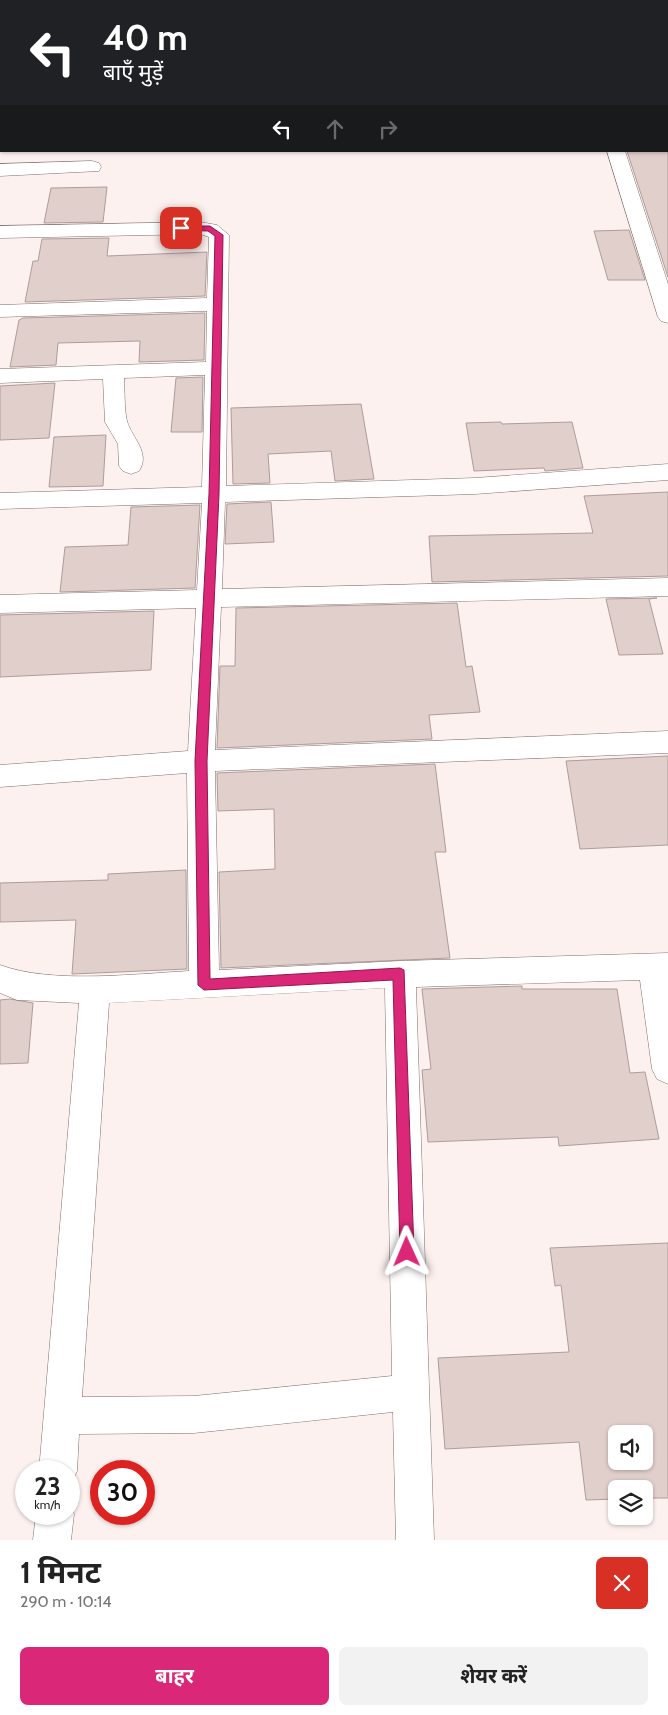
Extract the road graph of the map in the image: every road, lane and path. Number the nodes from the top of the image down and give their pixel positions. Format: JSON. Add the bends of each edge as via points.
{"nodes":[{"id":1,"x":616,"y":152,"type":"edge"},
{"id":2,"x":92,"y":167,"type":"dead end"},
{"id":3,"x":0,"y":170,"type":"edge"},
{"id":4,"x":0,"y":232,"type":"edge"},
{"id":5,"x":218,"y":304,"type":"junction"},
{"id":6,"x":0,"y":311,"type":"edge"},
{"id":7,"x":668,"y":316,"type":"edge"},
{"id":8,"x":217,"y":368,"type":"junction"},
{"id":9,"x":112,"y":372,"type":"junction"},
{"id":10,"x":0,"y":376,"type":"edge"},
{"id":11,"x":131,"y":466,"type":"dead end"},
{"id":12,"x":668,"y":472,"type":"edge"},
{"id":13,"x":214,"y":494,"type":"junction"},
{"id":14,"x":0,"y":501,"type":"edge"},
{"id":15,"x":668,"y":587,"type":"edge"},
{"id":16,"x":210,"y":600,"type":"junction"},
{"id":17,"x":0,"y":604,"type":"edge"},
{"id":18,"x":668,"y":742,"type":"edge"},
{"id":19,"x":201,"y":761,"type":"junction"},
{"id":20,"x":0,"y":776,"type":"edge"},
{"id":21,"x":661,"y":967,"type":"edge"},
{"id":22,"x":400,"y":974,"type":"junction"},
{"id":23,"x":0,"y":979,"type":"edge"},
{"id":24,"x":204,"y":985,"type":"junction"},
{"id":25,"x":95,"y":990,"type":"junction"},
{"id":26,"x":668,"y":1069,"type":"edge"},
{"id":27,"x":411,"y":1392,"type":"junction"},
{"id":28,"x":63,"y":1415,"type":"junction"},
{"id":29,"x":59,"y":1460,"type":"edge"},
{"id":30,"x":54,"y":1525,"type":"edge"},
{"id":31,"x":52,"y":1540,"type":"edge"},
{"id":32,"x":415,"y":1540,"type":"edge"}],
"edges":[{"from":1,"to":7,"type":"street"},
{"from":2,"to":3,"type":"street"},
{"from":4,"to":5,"type":"street","via":[[210,229],[219,235]]},
{"from":5,"to":6,"type":"street"},
{"from":5,"to":8,"type":"street"},
{"from":8,"to":9,"type":"street"},
{"from":8,"to":13,"type":"street"},
{"from":9,"to":10,"type":"street"},
{"from":9,"to":11,"type":"street","via":[[116,422],[129,444]]},
{"from":12,"to":13,"type":"street","via":[[475,486]]},
{"from":13,"to":14,"type":"street"},
{"from":13,"to":16,"type":"street"},
{"from":15,"to":16,"type":"street"},
{"from":16,"to":17,"type":"street"},
{"from":16,"to":19,"type":"street"},
{"from":18,"to":19,"type":"street"},
{"from":19,"to":20,"type":"street"},
{"from":19,"to":24,"type":"street"},
{"from":21,"to":22,"type":"street"},
{"from":21,"to":26,"type":"street"},
{"from":22,"to":24,"type":"street"},
{"from":22,"to":27,"type":"street"},
{"from":23,"to":25,"type":"street","via":[[17,986]]},
{"from":24,"to":25,"type":"street"},
{"from":25,"to":28,"type":"street"},
{"from":27,"to":28,"type":"street","via":[[219,1414],[113,1418]]},
{"from":27,"to":32,"type":"street"},
{"from":28,"to":29,"type":"street"},
{"from":30,"to":31,"type":"street"}]}
